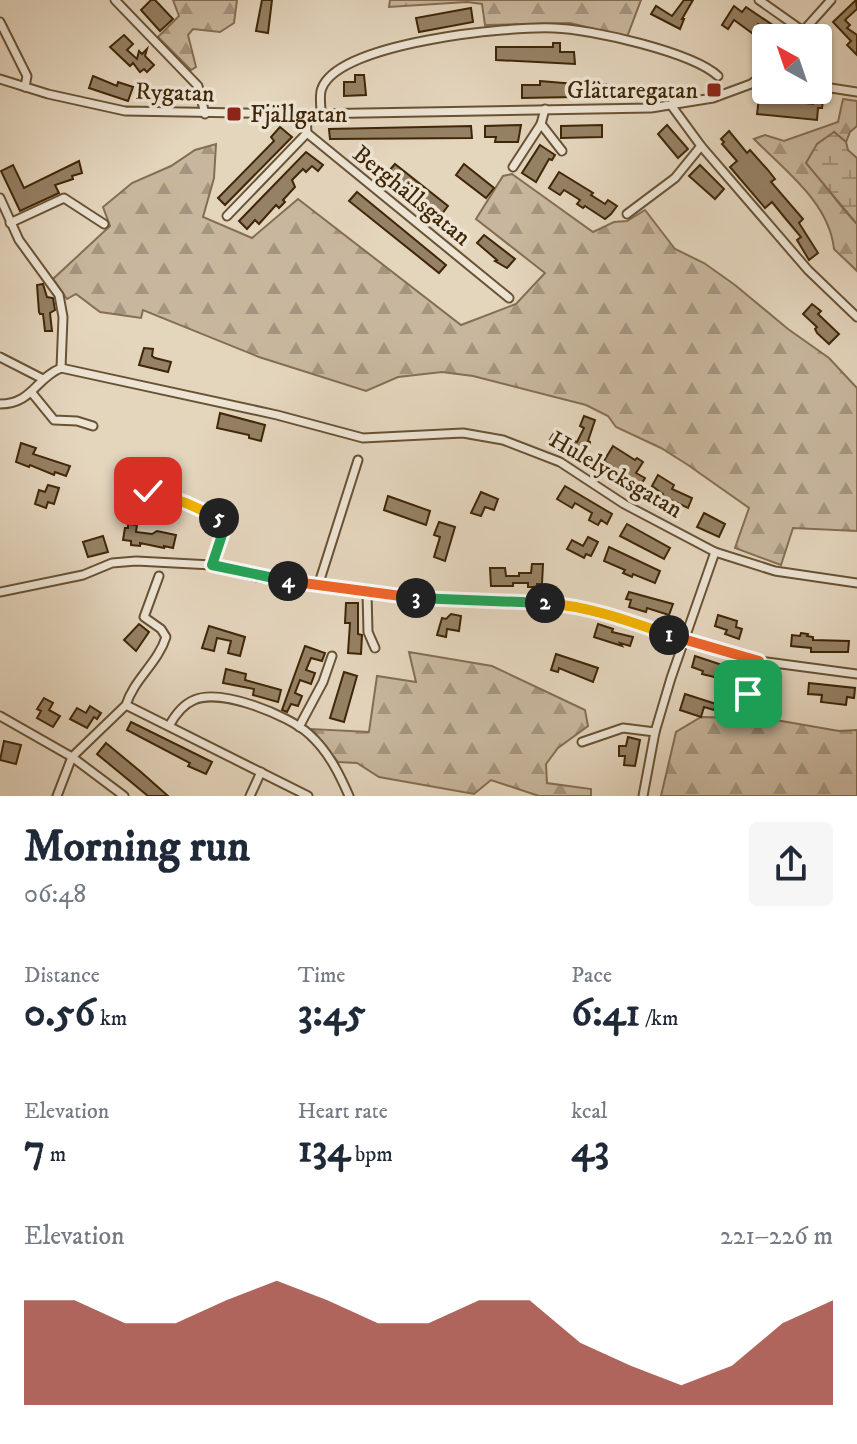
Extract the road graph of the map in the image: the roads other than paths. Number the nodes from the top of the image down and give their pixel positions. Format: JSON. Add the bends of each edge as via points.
{"nodes":[{"id":1,"x":115,"y":0,"type":"edge"},
{"id":2,"x":759,"y":0,"type":"edge"},
{"id":3,"x":831,"y":0,"type":"edge"},
{"id":4,"x":0,"y":22,"type":"edge"},
{"id":5,"x":788,"y":24,"type":"edge"},
{"id":6,"x":809,"y":24,"type":"edge"},
{"id":7,"x":718,"y":76,"type":"dead end"},
{"id":8,"x":0,"y":79,"type":"edge"},
{"id":9,"x":752,"y":83,"type":"edge"},
{"id":10,"x":25,"y":87,"type":"junction"},
{"id":11,"x":832,"y":88,"type":"edge"},
{"id":12,"x":857,"y":92,"type":"edge"},
{"id":13,"x":671,"y":105,"type":"junction"},
{"id":14,"x":545,"y":109,"type":"junction"},
{"id":15,"x":321,"y":112,"type":"junction"},
{"id":16,"x":205,"y":114,"type":"junction"},
{"id":17,"x":306,"y":114,"type":"junction"},
{"id":18,"x":541,"y":124,"type":"junction"},
{"id":19,"x":307,"y":133,"type":"junction"},
{"id":20,"x":701,"y":146,"type":"junction"},
{"id":21,"x":562,"y":151,"type":"dead end"},
{"id":22,"x":513,"y":167,"type":"dead end"},
{"id":23,"x":0,"y":198,"type":"edge"},
{"id":24,"x":627,"y":214,"type":"dead end"},
{"id":25,"x":227,"y":216,"type":"dead end"},
{"id":26,"x":10,"y":223,"type":"junction"},
{"id":27,"x":104,"y":224,"type":"dead end"},
{"id":28,"x":509,"y":298,"type":"dead end"},
{"id":29,"x":857,"y":317,"type":"edge"},
{"id":30,"x":0,"y":357,"type":"edge"},
{"id":31,"x":61,"y":368,"type":"junction"},
{"id":32,"x":43,"y":379,"type":"junction"},
{"id":33,"x":32,"y":393,"type":"junction"},
{"id":34,"x":0,"y":404,"type":"edge"},
{"id":35,"x":93,"y":426,"type":"dead end"},
{"id":36,"x":358,"y":460,"type":"dead end"},
{"id":37,"x":129,"y":485,"type":"dead end"},
{"id":38,"x":715,"y":552,"type":"junction"},
{"id":39,"x":212,"y":565,"type":"junction"},
{"id":40,"x":159,"y":576,"type":"dead end"},
{"id":41,"x":857,"y":583,"type":"edge"},
{"id":42,"x":318,"y":586,"type":"junction"},
{"id":43,"x":0,"y":592,"type":"edge"},
{"id":44,"x":367,"y":593,"type":"junction"},
{"id":45,"x":684,"y":639,"type":"junction"},
{"id":46,"x":375,"y":648,"type":"dead end"},
{"id":47,"x":332,"y":656,"type":"dead end"},
{"id":48,"x":759,"y":661,"type":"junction"},
{"id":49,"x":857,"y":674,"type":"edge"},
{"id":50,"x":126,"y":705,"type":"junction"},
{"id":51,"x":741,"y":706,"type":"dead end"},
{"id":52,"x":0,"y":716,"type":"edge"},
{"id":53,"x":169,"y":726,"type":"junction"},
{"id":54,"x":299,"y":727,"type":"junction"},
{"id":55,"x":655,"y":732,"type":"junction"},
{"id":56,"x":582,"y":742,"type":"dead end"},
{"id":57,"x":72,"y":757,"type":"junction"},
{"id":58,"x":261,"y":772,"type":"junction"},
{"id":59,"x":57,"y":796,"type":"edge"},
{"id":60,"x":124,"y":796,"type":"edge"},
{"id":61,"x":250,"y":796,"type":"edge"},
{"id":62,"x":308,"y":796,"type":"edge"},
{"id":63,"x":349,"y":796,"type":"edge"},
{"id":64,"x":643,"y":796,"type":"edge"}],
"edges":[{"from":1,"to":16,"type":"street","via":[[198,86]]},
{"from":2,"to":5,"type":"street"},
{"from":3,"to":6,"type":"street"},
{"from":4,"to":10,"type":"street","via":[[27,76]]},
{"from":7,"to":15,"type":"street","via":[[684,58],[600,35],[555,28],[490,31],[418,41],[348,65],[321,88]]},
{"from":8,"to":10,"type":"street","name":"Rygatan"},
{"from":9,"to":13,"type":"street","name":"Rygatan"},
{"from":10,"to":16,"type":"street","name":"Rygatan","via":[[102,108]]},
{"from":11,"to":12,"type":"street"},
{"from":13,"to":14,"type":"street","name":"Rygatan"},
{"from":13,"to":20,"type":"street"},
{"from":14,"to":15,"type":"street","name":"Rygatan"},
{"from":14,"to":18,"type":"street"},
{"from":15,"to":17,"type":"street","name":"Rygatan"},
{"from":16,"to":17,"type":"street","name":"Rygatan"},
{"from":17,"to":19,"type":"street"},
{"from":18,"to":21,"type":"street"},
{"from":18,"to":22,"type":"street"},
{"from":19,"to":25,"type":"street"},
{"from":19,"to":28,"type":"street","name":"Berghällsgatan"},
{"from":20,"to":24,"type":"street","via":[[675,178]]},
{"from":20,"to":29,"type":"street","via":[[809,272]]},
{"from":23,"to":26,"type":"street"},
{"from":26,"to":27,"type":"street","via":[[64,198]]},
{"from":26,"to":31,"type":"street","via":[[62,302]]},
{"from":30,"to":32,"type":"street"},
{"from":31,"to":32,"type":"street"},
{"from":31,"to":38,"type":"street","name":"Hulelycksgatan","via":[[363,438],[463,433],[503,440],[560,462],[624,504]]},
{"from":32,"to":33,"type":"street"},
{"from":33,"to":34,"type":"street"},
{"from":33,"to":35,"type":"street","via":[[54,420]]},
{"from":36,"to":42,"type":"street"},
{"from":37,"to":39,"type":"street","via":[[223,521]]},
{"from":38,"to":41,"type":"street","name":"Hulelycksgatan","via":[[775,571]]},
{"from":38,"to":45,"type":"street"},
{"from":39,"to":42,"type":"street"},
{"from":39,"to":43,"type":"street","via":[[112,563],[83,575]]},
{"from":40,"to":50,"type":"street","via":[[144,617],[166,637]]},
{"from":42,"to":44,"type":"street"},
{"from":44,"to":45,"type":"street","via":[[567,605]]},
{"from":44,"to":46,"type":"street","via":[[368,632]]},
{"from":45,"to":48,"type":"street"},
{"from":45,"to":55,"type":"street"},
{"from":47,"to":54,"type":"street"},
{"from":48,"to":49,"type":"street"},
{"from":48,"to":51,"type":"street"},
{"from":50,"to":53,"type":"street"},
{"from":50,"to":57,"type":"street"},
{"from":52,"to":57,"type":"street"},
{"from":53,"to":54,"type":"street","via":[[182,707],[207,696],[273,712]]},
{"from":53,"to":58,"type":"street"},
{"from":54,"to":63,"type":"street","via":[[325,751]]},
{"from":55,"to":56,"type":"street","via":[[623,728]]},
{"from":55,"to":64,"type":"street"},
{"from":57,"to":59,"type":"street"},
{"from":57,"to":60,"type":"street"},
{"from":58,"to":61,"type":"street"},
{"from":58,"to":62,"type":"street"}]}
